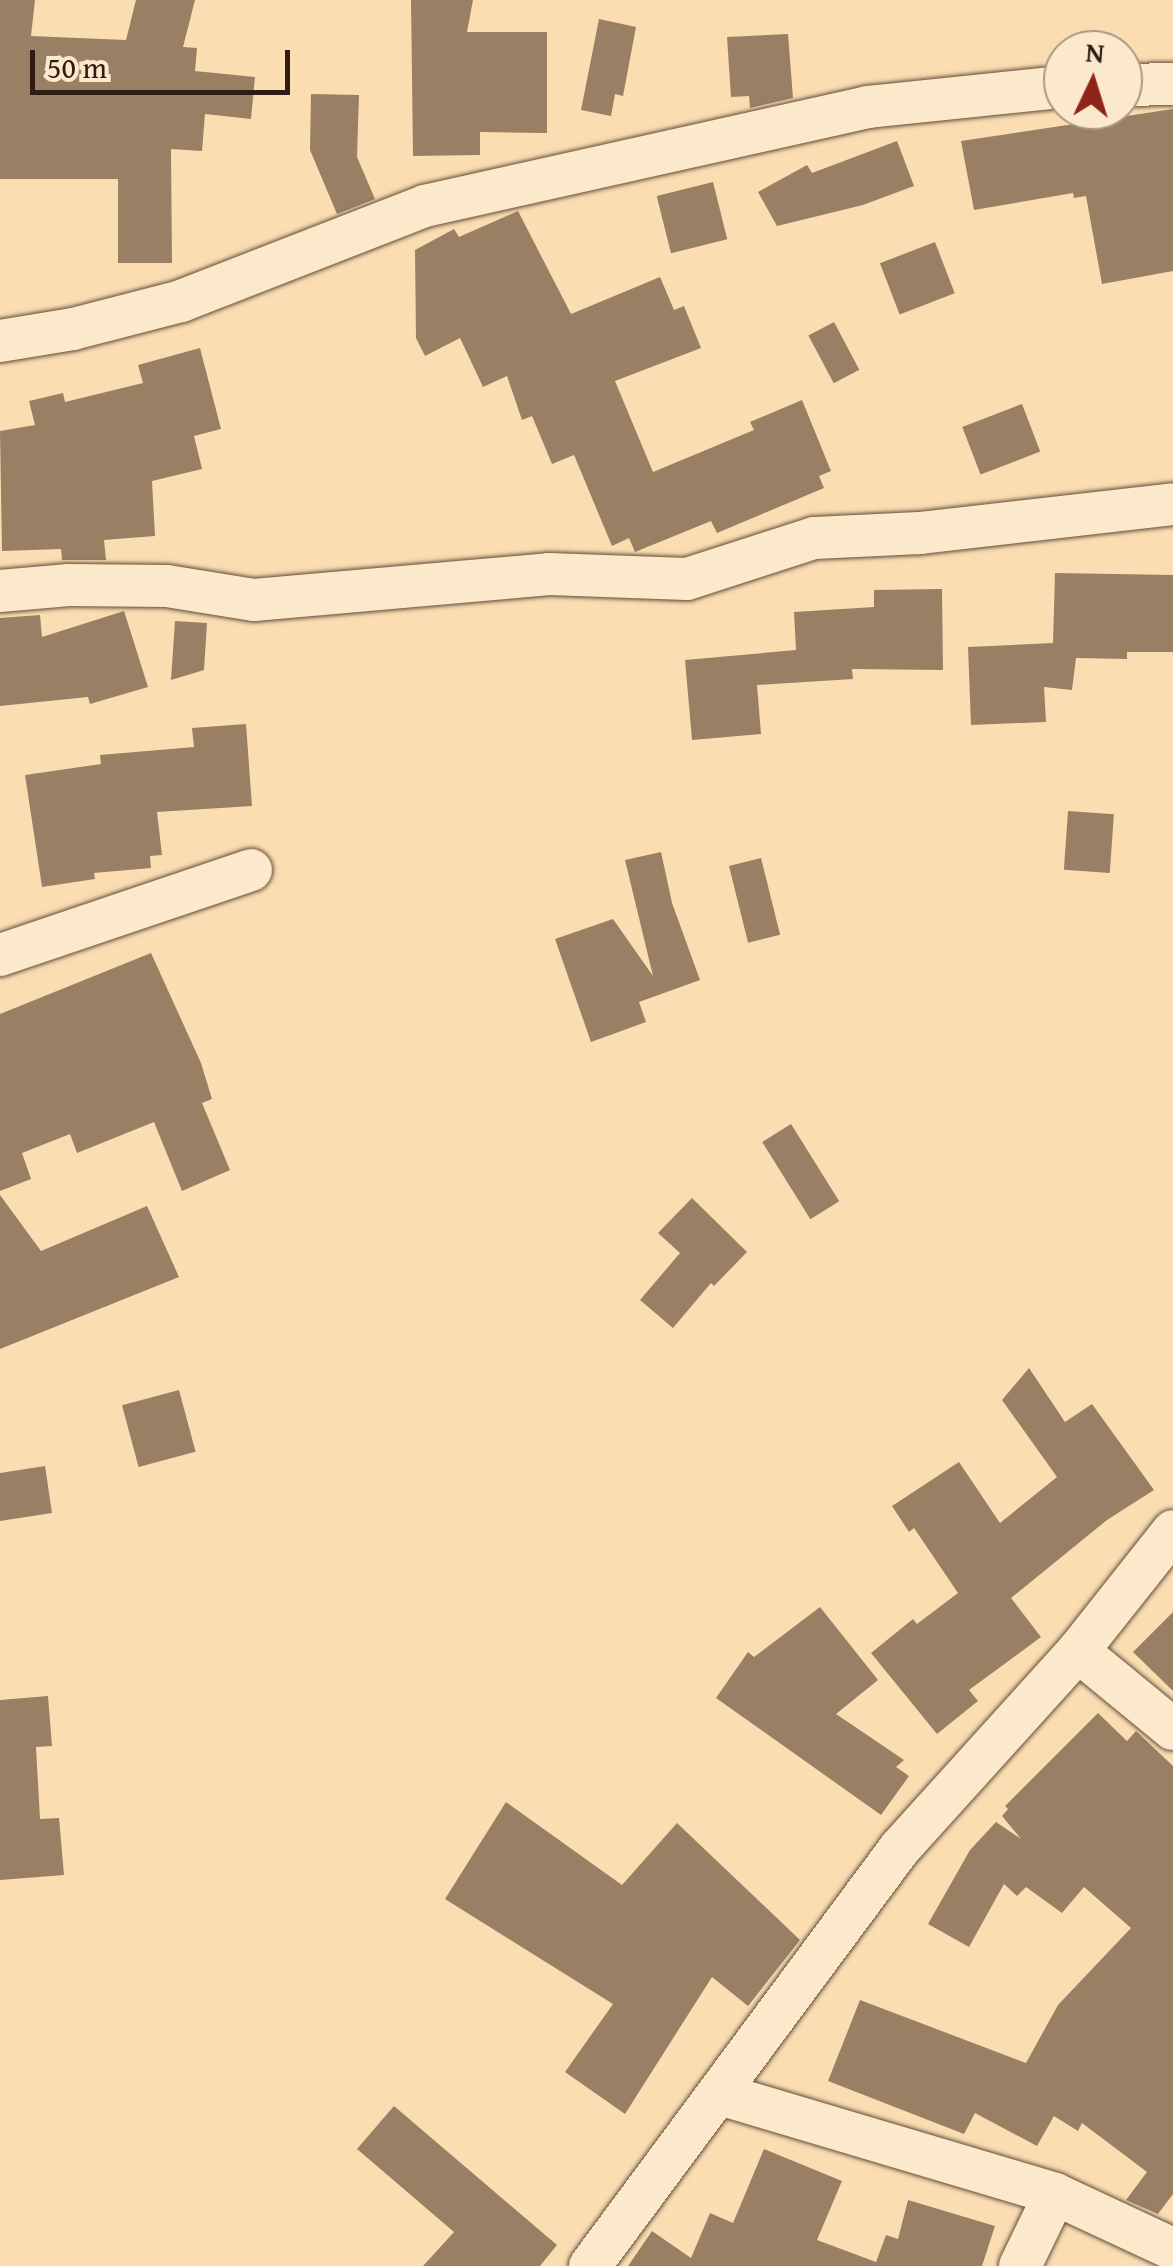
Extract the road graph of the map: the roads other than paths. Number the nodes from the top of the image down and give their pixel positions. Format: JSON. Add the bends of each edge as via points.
{"nodes":[{"id":1,"x":1173,"y":84,"type":"edge"},
{"id":2,"x":1143,"y":85,"type":"edge"},
{"id":3,"x":1043,"y":88,"type":"edge"},
{"id":4,"x":0,"y":341,"type":"edge"},
{"id":5,"x":1173,"y":504,"type":"edge"},
{"id":6,"x":0,"y":591,"type":"edge"},
{"id":7,"x":251,"y":870,"type":"dead end"},
{"id":8,"x":0,"y":955,"type":"edge"},
{"id":9,"x":1173,"y":1531,"type":"edge"},
{"id":10,"x":1078,"y":1651,"type":"junction"},
{"id":11,"x":1173,"y":1730,"type":"edge"},
{"id":12,"x":720,"y":2094,"type":"junction"},
{"id":13,"x":1055,"y":2194,"type":"junction"},
{"id":14,"x":1173,"y":2249,"type":"edge"},
{"id":15,"x":590,"y":2266,"type":"edge"},
{"id":16,"x":1020,"y":2266,"type":"edge"}],
"edges":[{"from":1,"to":2,"type":"street"},
{"from":3,"to":4,"type":"street","via":[[868,107],[426,206],[181,301]]},
{"from":5,"to":6,"type":"street","via":[[814,538],[687,579],[549,574],[254,600],[167,586]]},
{"from":7,"to":8,"type":"street"},
{"from":9,"to":10,"type":"street"},
{"from":10,"to":11,"type":"street"},
{"from":10,"to":12,"type":"street","via":[[900,1848]]},
{"from":12,"to":13,"type":"street"},
{"from":12,"to":15,"type":"street"},
{"from":13,"to":14,"type":"street"},
{"from":13,"to":16,"type":"street"}]}
